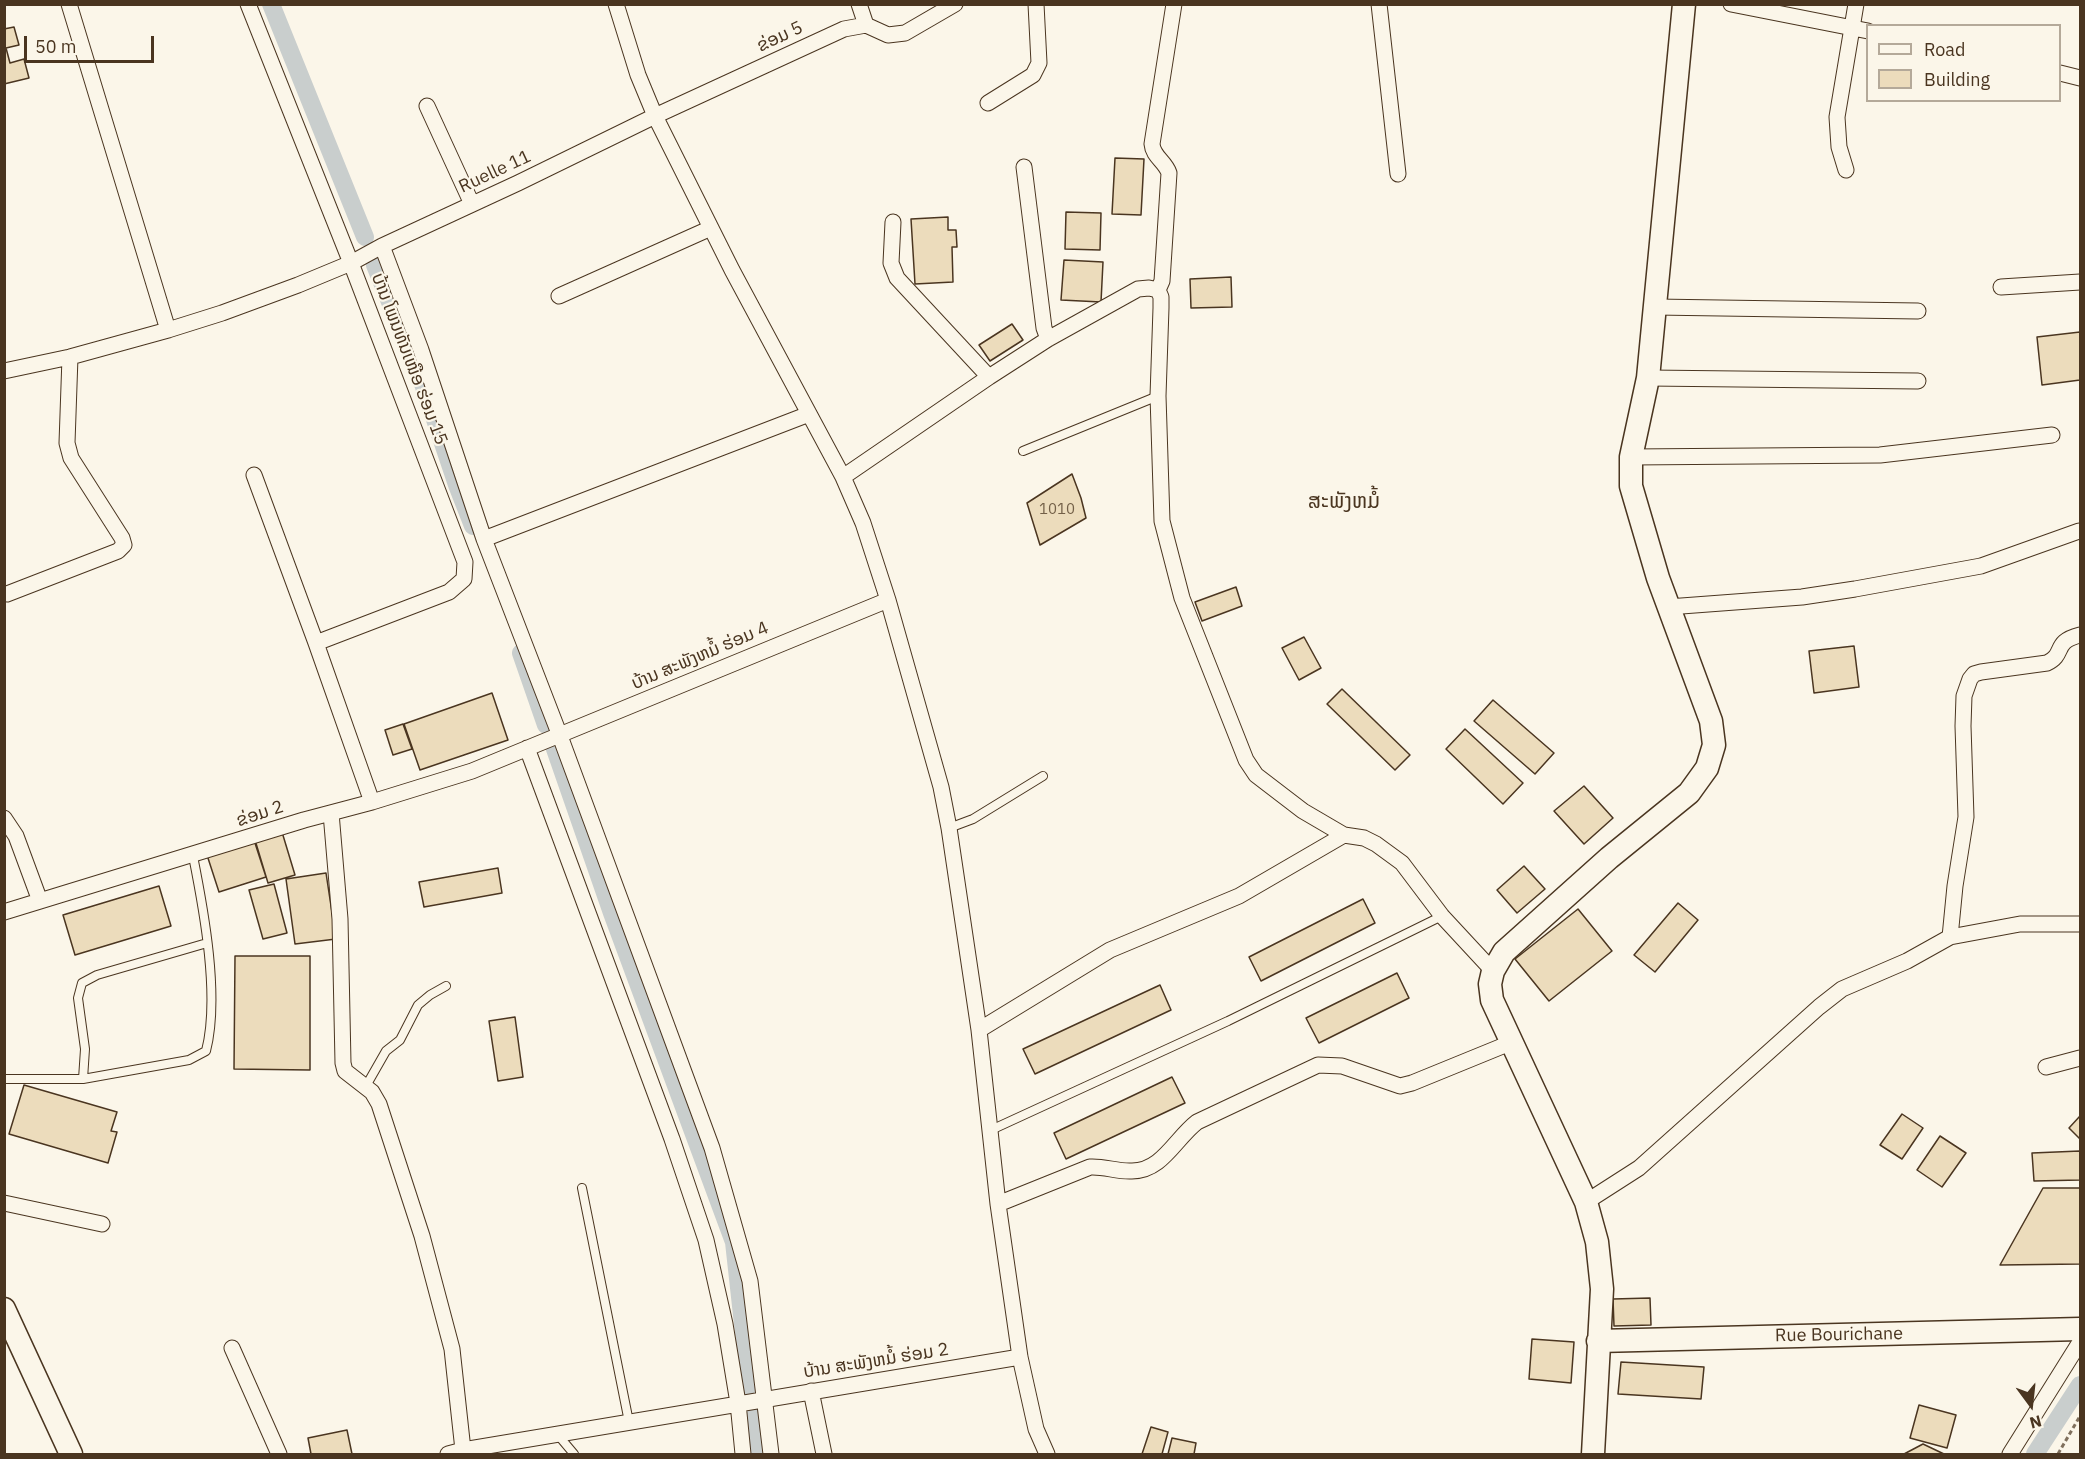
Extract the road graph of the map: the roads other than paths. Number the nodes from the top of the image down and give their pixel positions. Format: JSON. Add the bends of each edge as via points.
{"nodes":[{"id":1,"x":69,"y":4,"type":"edge"},
{"id":2,"x":248,"y":4,"type":"edge"},
{"id":3,"x":616,"y":4,"type":"edge"},
{"id":4,"x":859,"y":4,"type":"edge"},
{"id":5,"x":955,"y":4,"type":"edge"},
{"id":6,"x":1036,"y":4,"type":"edge"},
{"id":7,"x":1174,"y":4,"type":"edge"},
{"id":8,"x":1379,"y":4,"type":"edge"},
{"id":9,"x":1684,"y":4,"type":"edge"},
{"id":10,"x":1731,"y":4,"type":"edge"},
{"id":11,"x":1856,"y":4,"type":"edge"},
{"id":12,"x":866,"y":25,"type":"junction"},
{"id":13,"x":1851,"y":28,"type":"junction"},
{"id":14,"x":1866,"y":31,"type":"edge"},
{"id":15,"x":2061,"y":73,"type":"edge"},
{"id":16,"x":2080,"y":78,"type":"edge"},
{"id":17,"x":988,"y":104,"type":"dead end"},
{"id":18,"x":427,"y":106,"type":"dead end"},
{"id":19,"x":655,"y":116,"type":"junction"},
{"id":20,"x":1023,"y":167,"type":"dead end"},
{"id":21,"x":1846,"y":171,"type":"dead end"},
{"id":22,"x":1398,"y":174,"type":"dead end"},
{"id":23,"x":472,"y":204,"type":"junction"},
{"id":24,"x":893,"y":222,"type":"dead end"},
{"id":25,"x":711,"y":228,"type":"junction"},
{"id":26,"x":382,"y":246,"type":"junction"},
{"id":27,"x":351,"y":263,"type":"junction"},
{"id":28,"x":2080,"y":282,"type":"edge"},
{"id":29,"x":2001,"y":287,"type":"dead end"},
{"id":30,"x":1158,"y":290,"type":"junction"},
{"id":31,"x":559,"y":296,"type":"dead end"},
{"id":32,"x":1655,"y":307,"type":"junction"},
{"id":33,"x":1918,"y":311,"type":"dead end"},
{"id":34,"x":168,"y":330,"type":"junction"},
{"id":35,"x":1048,"y":339,"type":"junction"},
{"id":36,"x":70,"y":357,"type":"junction"},
{"id":37,"x":4,"y":371,"type":"edge"},
{"id":38,"x":989,"y":377,"type":"junction"},
{"id":39,"x":1648,"y":378,"type":"junction"},
{"id":40,"x":1918,"y":381,"type":"dead end"},
{"id":41,"x":1158,"y":396,"type":"junction"},
{"id":42,"x":809,"y":414,"type":"junction"},
{"id":43,"x":2052,"y":435,"type":"dead end"},
{"id":44,"x":1023,"y":451,"type":"dead end"},
{"id":45,"x":1631,"y":457,"type":"junction"},
{"id":46,"x":254,"y":475,"type":"dead end"},
{"id":47,"x":843,"y":477,"type":"junction"},
{"id":48,"x":2079,"y":531,"type":"dead end"},
{"id":49,"x":484,"y":539,"type":"junction"},
{"id":50,"x":7,"y":594,"type":"dead end"},
{"id":51,"x":888,"y":600,"type":"junction"},
{"id":52,"x":1668,"y":607,"type":"junction"},
{"id":53,"x":2080,"y":635,"type":"edge"},
{"id":54,"x":316,"y":643,"type":"junction"},
{"id":55,"x":560,"y":735,"type":"junction"},
{"id":56,"x":527,"y":748,"type":"junction"},
{"id":57,"x":1042,"y":776,"type":"dead end"},
{"id":58,"x":372,"y":802,"type":"junction"},
{"id":59,"x":331,"y":813,"type":"junction"},
{"id":60,"x":4,"y":818,"type":"edge"},
{"id":61,"x":949,"y":828,"type":"junction"},
{"id":62,"x":1344,"y":835,"type":"junction"},
{"id":63,"x":193,"y":856,"type":"junction"},
{"id":64,"x":40,"y":901,"type":"junction"},
{"id":65,"x":4,"y":912,"type":"edge"},
{"id":66,"x":1442,"y":916,"type":"junction"},
{"id":67,"x":2080,"y":924,"type":"edge"},
{"id":68,"x":1950,"y":937,"type":"junction"},
{"id":69,"x":207,"y":943,"type":"junction"},
{"id":70,"x":1493,"y":971,"type":"junction"},
{"id":71,"x":446,"y":986,"type":"dead end"},
{"id":72,"x":979,"y":1030,"type":"junction"},
{"id":73,"x":1510,"y":1043,"type":"junction"},
{"id":74,"x":2080,"y":1058,"type":"edge"},
{"id":75,"x":2046,"y":1067,"type":"dead end"},
{"id":76,"x":4,"y":1079,"type":"edge"},
{"id":77,"x":83,"y":1079,"type":"junction"},
{"id":78,"x":366,"y":1086,"type":"junction"},
{"id":79,"x":991,"y":1130,"type":"junction"},
{"id":80,"x":582,"y":1188,"type":"dead end"},
{"id":81,"x":1586,"y":1202,"type":"junction"},
{"id":82,"x":4,"y":1203,"type":"edge"},
{"id":83,"x":998,"y":1204,"type":"junction"},
{"id":84,"x":102,"y":1224,"type":"dead end"},
{"id":85,"x":4,"y":1309,"type":"edge"},
{"id":86,"x":2080,"y":1329,"type":"edge"},
{"id":87,"x":1598,"y":1341,"type":"junction"},
{"id":88,"x":2080,"y":1342,"type":"edge"},
{"id":89,"x":232,"y":1348,"type":"dead end"},
{"id":90,"x":1020,"y":1356,"type":"junction"},
{"id":91,"x":811,"y":1391,"type":"junction"},
{"id":92,"x":764,"y":1399,"type":"junction"},
{"id":93,"x":738,"y":1403,"type":"junction"},
{"id":94,"x":628,"y":1422,"type":"junction"},
{"id":95,"x":558,"y":1435,"type":"junction"},
{"id":96,"x":463,"y":1450,"type":"junction"},
{"id":97,"x":71,"y":1455,"type":"edge"},
{"id":98,"x":279,"y":1455,"type":"edge"},
{"id":99,"x":448,"y":1455,"type":"edge"},
{"id":100,"x":574,"y":1455,"type":"edge"},
{"id":101,"x":743,"y":1455,"type":"edge"},
{"id":102,"x":771,"y":1455,"type":"edge"},
{"id":103,"x":824,"y":1455,"type":"edge"},
{"id":104,"x":1047,"y":1455,"type":"edge"},
{"id":105,"x":1593,"y":1455,"type":"edge"},
{"id":106,"x":2010,"y":1455,"type":"edge"}],
"edges":[{"from":1,"to":34,"type":"street"},
{"from":2,"to":27,"type":"street","name":"ບ້ານ ໂພນທັນເໜືອ ຮ່ອມ 15"},
{"from":3,"to":19,"type":"street"},
{"from":4,"to":12,"type":"street"},
{"from":5,"to":12,"type":"street","via":[[905,33],[888,35]]},
{"from":6,"to":17,"type":"street","via":[[1039,63],[1033,75]]},
{"from":7,"to":30,"type":"street","via":[[1152,144],[1169,173],[1162,281]]},
{"from":8,"to":22,"type":"street"},
{"from":9,"to":32,"type":"street"},
{"from":10,"to":13,"type":"street"},
{"from":11,"to":13,"type":"street"},
{"from":12,"to":19,"type":"street","name":"ຂ່ອມ 5","via":[[844,29]]},
{"from":13,"to":14,"type":"street"},
{"from":13,"to":21,"type":"street","via":[[1836,117]]},
{"from":15,"to":16,"type":"street"},
{"from":18,"to":23,"type":"street"},
{"from":19,"to":23,"type":"street","name":"Ruelle 11"},
{"from":19,"to":25,"type":"street"},
{"from":20,"to":35,"type":"street"},
{"from":23,"to":26,"type":"street","name":"Ruelle 11"},
{"from":24,"to":38,"type":"street","via":[[891,263],[897,278]]},
{"from":25,"to":31,"type":"street"},
{"from":25,"to":42,"type":"street"},
{"from":26,"to":27,"type":"street","name":"Ruelle 11"},
{"from":26,"to":49,"type":"street"},
{"from":27,"to":34,"type":"street","name":"Ruelle 11","via":[[222,314]]},
{"from":27,"to":54,"type":"street","name":"ບ້ານ ໂພນທັນເໜືອ ຮ່ອມ 15","via":[[465,562],[464,579],[449,592]]},
{"from":28,"to":29,"type":"street"},
{"from":30,"to":35,"type":"street","via":[[1138,289]]},
{"from":30,"to":41,"type":"street"},
{"from":32,"to":33,"type":"street"},
{"from":32,"to":39,"type":"street"},
{"from":34,"to":36,"type":"street","name":"Ruelle 11"},
{"from":35,"to":38,"type":"street"},
{"from":36,"to":37,"type":"street","name":"Ruelle 11"},
{"from":36,"to":50,"type":"street","via":[[67,443],[71,458],[124,545],[118,551]]},
{"from":38,"to":47,"type":"street"},
{"from":39,"to":40,"type":"street"},
{"from":39,"to":45,"type":"street"},
{"from":41,"to":44,"type":"lane"},
{"from":41,"to":62,"type":"street","via":[[1162,521],[1182,598],[1246,760],[1256,775],[1303,812]]},
{"from":42,"to":47,"type":"street"},
{"from":42,"to":49,"type":"street"},
{"from":43,"to":45,"type":"street","via":[[1880,455]]},
{"from":45,"to":52,"type":"street","via":[[1631,486]]},
{"from":46,"to":54,"type":"street"},
{"from":47,"to":51,"type":"street"},
{"from":48,"to":52,"type":"street","via":[[1981,566],[1802,597]]},
{"from":49,"to":55,"type":"street"},
{"from":51,"to":55,"type":"street","name":"ບ້ານ ສະພັງຫມໍ້ ຮ່ອມ 4"},
{"from":51,"to":61,"type":"street"},
{"from":52,"to":70,"type":"street","via":[[1712,721],[1714,745],[1707,768],[1689,793],[1504,952]]},
{"from":53,"to":68,"type":"street","via":[[2066,639],[2047,663],[1981,672],[1970,679],[1964,696],[1963,726],[1966,818]]},
{"from":54,"to":58,"type":"street"},
{"from":55,"to":56,"type":"street","name":"ບ້ານ ສະພັງຫມໍ້ ຮ່ອມ 4"},
{"from":55,"to":92,"type":"street","via":[[712,1149],[750,1281]]},
{"from":56,"to":58,"type":"street","name":"ຂ່ອມ 2","via":[[472,771]]},
{"from":56,"to":93,"type":"street","via":[[706,1240]]},
{"from":57,"to":61,"type":"lane","via":[[973,819]]},
{"from":58,"to":59,"type":"street","name":"ຂ່ອມ 2"},
{"from":59,"to":63,"type":"street","name":"ຂ່ອມ 2"},
{"from":59,"to":78,"type":"street","via":[[340,919],[343,1063],[345,1071]]},
{"from":60,"to":64,"type":"street","via":[[16,836]]},
{"from":61,"to":72,"type":"street"},
{"from":62,"to":66,"type":"street","via":[[1376,843],[1402,863]]},
{"from":62,"to":72,"type":"street","via":[[1239,896],[1110,950]]},
{"from":63,"to":64,"type":"street","name":"ຂ່ອມ 2"},
{"from":63,"to":69,"type":"lane"},
{"from":64,"to":65,"type":"street","name":"ຂ່ອມ 2"},
{"from":66,"to":70,"type":"street"},
{"from":66,"to":79,"type":"lane","via":[[1228,1021]]},
{"from":67,"to":68,"type":"street","via":[[2020,924]]},
{"from":68,"to":81,"type":"street","via":[[1842,989],[1639,1168]]},
{"from":69,"to":77,"type":"lane","via":[[97,975],[82,983],[78,998],[85,1049]]},
{"from":69,"to":77,"type":"lane","via":[[211,1032],[206,1051],[189,1060]]},
{"from":70,"to":73,"type":"street","via":[[1492,1000]]},
{"from":71,"to":78,"type":"lane","via":[[418,1005],[400,1040],[386,1051]]},
{"from":72,"to":79,"type":"street"},
{"from":73,"to":81,"type":"street"},
{"from":73,"to":83,"type":"street","via":[[1400,1086],[1342,1066],[1318,1065],[1197,1122],[1157,1164],[1143,1171],[1090,1167]]},
{"from":74,"to":75,"type":"street"},
{"from":76,"to":77,"type":"lane"},
{"from":78,"to":96,"type":"street","via":[[379,1104],[422,1236],[452,1349]]},
{"from":79,"to":83,"type":"street"},
{"from":80,"to":94,"type":"lane"},
{"from":81,"to":87,"type":"street","via":[[1601,1265]]},
{"from":82,"to":84,"type":"street"},
{"from":83,"to":90,"type":"street"},
{"from":85,"to":97,"type":"street"},
{"from":86,"to":87,"type":"street","name":"Rue Bourichane"},
{"from":87,"to":105,"type":"street"},
{"from":88,"to":106,"type":"street"},
{"from":89,"to":98,"type":"street"},
{"from":90,"to":91,"type":"street","name":"ບ້ານ ສະພັງຫມໍ້ ຮ່ອມ 2"},
{"from":90,"to":104,"type":"street","via":[[1036,1429]]},
{"from":91,"to":92,"type":"street","name":"ບ້ານ ສະພັງຫມໍ້ ຮ່ອມ 2"},
{"from":91,"to":103,"type":"street"},
{"from":92,"to":93,"type":"street","name":"ບ້ານ ສະພັງຫມໍ້ ຮ່ອມ 2"},
{"from":92,"to":102,"type":"street"},
{"from":93,"to":94,"type":"street","name":"ບ້ານ ສະພັງຫມໍ້ ຮ່ອມ 2"},
{"from":93,"to":101,"type":"street"},
{"from":94,"to":95,"type":"street","name":"ບ້ານ ສະພັງຫມໍ້ ຮ່ອມ 2"},
{"from":95,"to":96,"type":"street","name":"ບ້ານ ສະພັງຫມໍ້ ຮ່ອມ 2"},
{"from":95,"to":100,"type":"lane"},
{"from":96,"to":99,"type":"street","name":"ບ້ານ ສະພັງຫມໍ້ ຮ່ອມ 2"}]}
